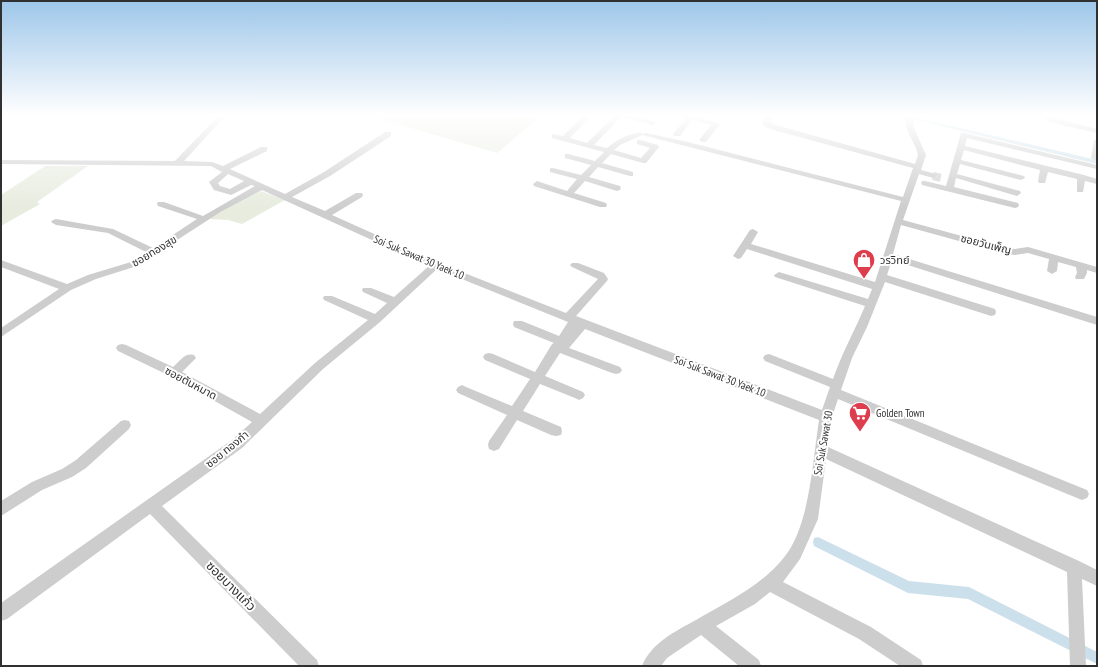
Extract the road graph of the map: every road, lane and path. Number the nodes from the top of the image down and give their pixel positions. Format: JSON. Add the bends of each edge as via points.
{"nodes":[{"id":1,"x":194,"y":146,"type":"edge"},
{"id":2,"x":370,"y":146,"type":"edge"},
{"id":3,"x":593,"y":146,"type":"edge"},
{"id":4,"x":614,"y":146,"type":"edge"},
{"id":5,"x":654,"y":146,"type":"edge"},
{"id":6,"x":696,"y":146,"type":"edge"},
{"id":7,"x":833,"y":146,"type":"edge"},
{"id":8,"x":920,"y":146,"type":"edge"},
{"id":9,"x":960,"y":146,"type":"joint"},
{"id":10,"x":1013,"y":146,"type":"edge"},
{"id":11,"x":1097,"y":146,"type":"edge"},
{"id":12,"x":264,"y":149,"type":"dead end"},
{"id":13,"x":609,"y":151,"type":"junction"},
{"id":14,"x":568,"y":156,"type":"dead end"},
{"id":15,"x":1095,"y":158,"type":"dead end"},
{"id":16,"x":957,"y":161,"type":"junction"},
{"id":17,"x":1,"y":162,"type":"edge"},
{"id":18,"x":178,"y":163,"type":"junction"},
{"id":19,"x":596,"y":164,"type":"junction"},
{"id":20,"x":1097,"y":167,"type":"edge"},
{"id":21,"x":1045,"y":168,"type":"junction"},
{"id":22,"x":226,"y":170,"type":"junction"},
{"id":23,"x":553,"y":170,"type":"dead end"},
{"id":24,"x":630,"y":174,"type":"dead end"},
{"id":25,"x":923,"y":175,"type":"junction"},
{"id":26,"x":1080,"y":177,"type":"junction"},
{"id":27,"x":583,"y":178,"type":"junction"},
{"id":28,"x":1021,"y":178,"type":"dead end"},
{"id":29,"x":941,"y":180,"type":"tunnel mouth"},
{"id":30,"x":251,"y":181,"type":"junction"},
{"id":31,"x":1042,"y":181,"type":"dead end"},
{"id":32,"x":1097,"y":182,"type":"edge"},
{"id":33,"x":951,"y":183,"type":"junction"},
{"id":34,"x":537,"y":184,"type":"dead end"},
{"id":35,"x":262,"y":186,"type":"junction"},
{"id":36,"x":617,"y":188,"type":"dead end"},
{"id":37,"x":1080,"y":190,"type":"dead end"},
{"id":38,"x":1017,"y":193,"type":"dead end"},
{"id":39,"x":359,"y":194,"type":"dead end"},
{"id":40,"x":568,"y":194,"type":"junction"},
{"id":41,"x":286,"y":197,"type":"junction"},
{"id":42,"x":906,"y":200,"type":"junction"},
{"id":43,"x":161,"y":204,"type":"dead end"},
{"id":44,"x":603,"y":205,"type":"dead end"},
{"id":45,"x":1015,"y":205,"type":"dead end"},
{"id":46,"x":325,"y":215,"type":"junction"},
{"id":47,"x":204,"y":219,"type":"junction"},
{"id":48,"x":898,"y":221,"type":"junction"},
{"id":49,"x":56,"y":222,"type":"dead end"},
{"id":50,"x":753,"y":232,"type":"dead end"},
{"id":51,"x":745,"y":244,"type":"junction"},
{"id":52,"x":154,"y":252,"type":"junction"},
{"id":53,"x":738,"y":256,"type":"dead end"},
{"id":54,"x":888,"y":256,"type":"junction"},
{"id":55,"x":1054,"y":258,"type":"junction"},
{"id":56,"x":1,"y":263,"type":"edge"},
{"id":57,"x":436,"y":265,"type":"junction"},
{"id":58,"x":574,"y":266,"type":"dead end"},
{"id":59,"x":1081,"y":266,"type":"junction"},
{"id":60,"x":1097,"y":270,"type":"edge"},
{"id":61,"x":1052,"y":271,"type":"dead end"},
{"id":62,"x":779,"y":275,"type":"dead end"},
{"id":63,"x":1080,"y":277,"type":"dead end"},
{"id":64,"x":880,"y":282,"type":"junction"},
{"id":65,"x":67,"y":288,"type":"junction"},
{"id":66,"x":367,"y":290,"type":"dead end"},
{"id":67,"x":328,"y":298,"type":"dead end"},
{"id":68,"x":395,"y":302,"type":"junction"},
{"id":69,"x":872,"y":304,"type":"junction"},
{"id":70,"x":991,"y":312,"type":"dead end"},
{"id":71,"x":376,"y":319,"type":"junction"},
{"id":72,"x":575,"y":321,"type":"junction"},
{"id":73,"x":1097,"y":321,"type":"edge"},
{"id":74,"x":518,"y":324,"type":"dead end"},
{"id":75,"x":1,"y":333,"type":"edge"},
{"id":76,"x":560,"y":347,"type":"junction"},
{"id":77,"x":122,"y":348,"type":"dead end"},
{"id":78,"x":489,"y":357,"type":"dead end"},
{"id":79,"x":190,"y":358,"type":"dead end"},
{"id":80,"x":769,"y":358,"type":"dead end"},
{"id":81,"x":616,"y":370,"type":"dead end"},
{"id":82,"x":174,"y":373,"type":"junction"},
{"id":83,"x":538,"y":378,"type":"junction"},
{"id":84,"x":836,"y":389,"type":"junction"},
{"id":85,"x":462,"y":390,"type":"dead end"},
{"id":86,"x":579,"y":395,"type":"dead end"},
{"id":87,"x":515,"y":413,"type":"junction"},
{"id":88,"x":826,"y":417,"type":"junction"},
{"id":89,"x":260,"y":420,"type":"junction"},
{"id":90,"x":125,"y":425,"type":"dead end"},
{"id":91,"x":556,"y":431,"type":"dead end"},
{"id":92,"x":494,"y":445,"type":"dead end"},
{"id":93,"x":821,"y":450,"type":"junction"},
{"id":94,"x":1082,"y":494,"type":"dead end"},
{"id":95,"x":151,"y":505,"type":"junction"},
{"id":96,"x":1,"y":509,"type":"edge"},
{"id":97,"x":1074,"y":566,"type":"junction"},
{"id":98,"x":1097,"y":578,"type":"edge"},
{"id":99,"x":768,"y":583,"type":"junction"},
{"id":100,"x":1,"y":613,"type":"edge"},
{"id":101,"x":702,"y":626,"type":"junction"},
{"id":102,"x":1078,"y":662,"type":"edge"},
{"id":103,"x":311,"y":666,"type":"edge"},
{"id":104,"x":650,"y":666,"type":"edge"},
{"id":105,"x":753,"y":666,"type":"edge"},
{"id":106,"x":915,"y":666,"type":"edge"}],
"edges":[{"from":1,"to":18,"type":"street"},
{"from":2,"to":41,"type":"street"},
{"from":3,"to":13,"type":"street"},
{"from":4,"to":13,"type":"street"},
{"from":5,"to":13,"type":"street","via":[[643,161]]},
{"from":6,"to":42,"type":"street"},
{"from":7,"to":25,"type":"street"},
{"from":8,"to":25,"type":"street","name":"Soi Suk Sawat 30"},
{"from":9,"to":16,"type":"street"},
{"from":9,"to":21,"type":"street"},
{"from":10,"to":20,"type":"street"},
{"from":11,"to":15,"type":"street"},
{"from":12,"to":22,"type":"street"},
{"from":13,"to":19,"type":"street"},
{"from":14,"to":19,"type":"street"},
{"from":16,"to":28,"type":"street"},
{"from":16,"to":33,"type":"street"},
{"from":17,"to":18,"type":"street","name":"Soi Suk Sawat 30 Yaek 10"},
{"from":18,"to":22,"type":"street","name":"Soi Suk Sawat 30 Yaek 10","via":[[206,163]]},
{"from":19,"to":24,"type":"street"},
{"from":19,"to":27,"type":"street"},
{"from":21,"to":26,"type":"street"},
{"from":21,"to":31,"type":"street"},
{"from":22,"to":30,"type":"street","name":"Soi Suk Sawat 30 Yaek 10"},
{"from":22,"to":30,"type":"street","via":[[212,182],[218,188],[231,192]]},
{"from":23,"to":27,"type":"street"},
{"from":25,"to":33,"type":"street"},
{"from":25,"to":42,"type":"street","name":"Soi Suk Sawat 30"},
{"from":26,"to":32,"type":"street"},
{"from":26,"to":37,"type":"street"},
{"from":27,"to":36,"type":"street"},
{"from":27,"to":40,"type":"street"},
{"from":29,"to":33,"type":"street"},
{"from":30,"to":35,"type":"street","name":"Soi Suk Sawat 30 Yaek 10"},
{"from":33,"to":38,"type":"street"},
{"from":33,"to":45,"type":"street"},
{"from":34,"to":40,"type":"street"},
{"from":35,"to":41,"type":"street","name":"Soi Suk Sawat 30 Yaek 10"},
{"from":35,"to":47,"type":"street","name":"ซอยทองสุข"},
{"from":39,"to":46,"type":"street"},
{"from":40,"to":44,"type":"street"},
{"from":41,"to":46,"type":"street","name":"Soi Suk Sawat 30 Yaek 10"},
{"from":42,"to":48,"type":"street","name":"Soi Suk Sawat 30"},
{"from":43,"to":47,"type":"street"},
{"from":46,"to":57,"type":"street","name":"Soi Suk Sawat 30 Yaek 10"},
{"from":47,"to":52,"type":"street","name":"ซอยทองสุข"},
{"from":48,"to":54,"type":"street","name":"Soi Suk Sawat 30"},
{"from":48,"to":55,"type":"street","name":"ซอยวันเพ็ญ","via":[[1006,250],[1028,250]]},
{"from":49,"to":52,"type":"street","via":[[110,231]]},
{"from":50,"to":51,"type":"street"},
{"from":51,"to":53,"type":"street"},
{"from":51,"to":64,"type":"street"},
{"from":52,"to":65,"type":"street","name":"ซอยทองสุข","via":[[134,264],[88,278]]},
{"from":54,"to":64,"type":"street","name":"Soi Suk Sawat 30"},
{"from":54,"to":73,"type":"street"},
{"from":55,"to":59,"type":"street","name":"ซอยวันเพ็ญ"},
{"from":55,"to":61,"type":"street"},
{"from":56,"to":65,"type":"street"},
{"from":57,"to":68,"type":"street","name":"ซอย ทองภํา"},
{"from":57,"to":72,"type":"street","name":"Soi Suk Sawat 30 Yaek 10"},
{"from":58,"to":72,"type":"street","via":[[603,278]]},
{"from":59,"to":60,"type":"street","name":"ซอยวันเพ็ญ"},
{"from":59,"to":63,"type":"street"},
{"from":62,"to":69,"type":"street"},
{"from":64,"to":69,"type":"street","name":"Soi Suk Sawat 30"},
{"from":64,"to":70,"type":"street"},
{"from":65,"to":75,"type":"street","name":"ซอยทองสุข"},
{"from":66,"to":68,"type":"street"},
{"from":67,"to":71,"type":"street"},
{"from":68,"to":71,"type":"street","name":"ซอย ทองภํา"},
{"from":69,"to":84,"type":"street","name":"Soi Suk Sawat 30","via":[[846,358]]},
{"from":71,"to":89,"type":"street","name":"ซอย ทองภํา"},
{"from":72,"to":76,"type":"street"},
{"from":72,"to":88,"type":"street","name":"Soi Suk Sawat 30 Yaek 10"},
{"from":74,"to":76,"type":"street"},
{"from":76,"to":81,"type":"street"},
{"from":76,"to":83,"type":"street"},
{"from":77,"to":82,"type":"street","name":"ซอยตันหมาด"},
{"from":78,"to":83,"type":"street"},
{"from":79,"to":82,"type":"street"},
{"from":80,"to":84,"type":"street"},
{"from":82,"to":89,"type":"street","name":"ซอยตันหมาด"},
{"from":83,"to":86,"type":"street"},
{"from":83,"to":87,"type":"street"},
{"from":84,"to":88,"type":"street","name":"Soi Suk Sawat 30"},
{"from":84,"to":94,"type":"street"},
{"from":85,"to":87,"type":"street"},
{"from":87,"to":91,"type":"street"},
{"from":87,"to":92,"type":"street"},
{"from":88,"to":93,"type":"street","name":"Soi Suk Sawat 30"},
{"from":89,"to":95,"type":"street","name":"ซอย ทองภํา","via":[[227,452]]},
{"from":90,"to":96,"type":"street","via":[[67,474],[37,486]]},
{"from":93,"to":97,"type":"street"},
{"from":93,"to":99,"type":"street","name":"Soi Suk Sawat 30","via":[[811,518],[795,554],[778,576]]},
{"from":95,"to":100,"type":"street","name":"ซอย ทองภํา"},
{"from":95,"to":103,"type":"street","name":"ซอยบางแก้ว"},
{"from":97,"to":98,"type":"street"},
{"from":97,"to":102,"type":"street"},
{"from":99,"to":101,"type":"street","name":"Soi Suk Sawat 30","via":[[749,598]]},
{"from":99,"to":106,"type":"street","via":[[865,633]]},
{"from":101,"to":104,"type":"street","name":"Soi Suk Sawat 30","via":[[661,652]]},
{"from":101,"to":105,"type":"street"}]}
